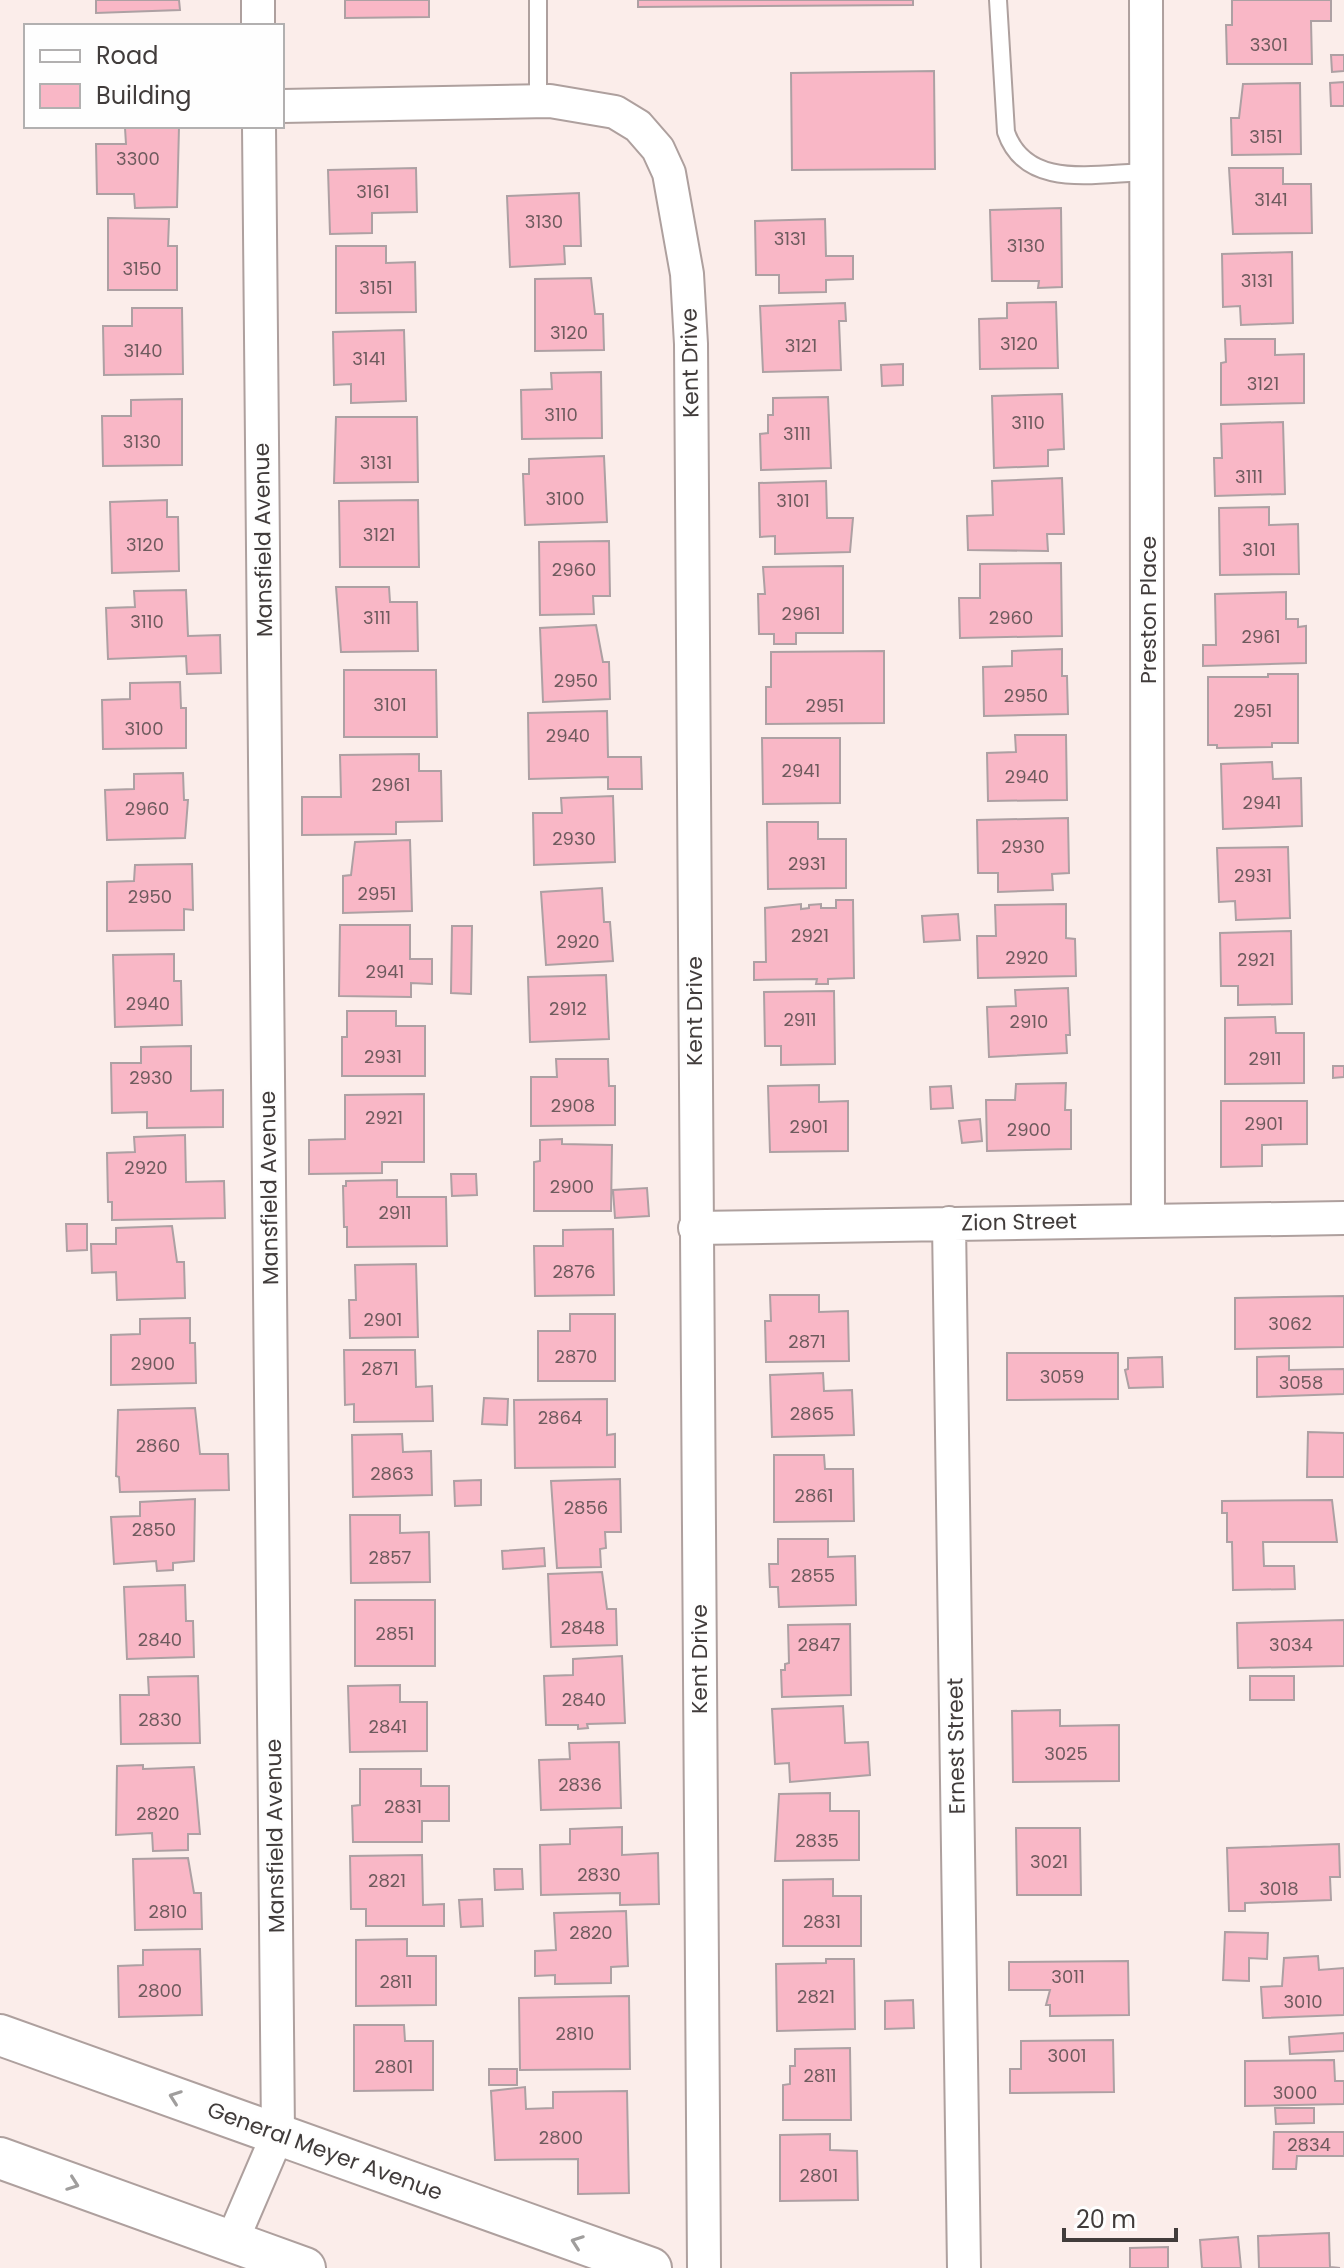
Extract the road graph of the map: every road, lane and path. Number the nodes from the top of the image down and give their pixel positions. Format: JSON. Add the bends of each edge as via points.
{"nodes":[{"id":1,"x":258,"y":0,"type":"edge"},
{"id":2,"x":538,"y":0,"type":"edge"},
{"id":3,"x":998,"y":0,"type":"edge"},
{"id":4,"x":1146,"y":0,"type":"edge"},
{"id":5,"x":258,"y":24,"type":"edge"},
{"id":6,"x":538,"y":101,"type":"junction"},
{"id":7,"x":284,"y":106,"type":"edge"},
{"id":8,"x":259,"y":128,"type":"edge"},
{"id":9,"x":1148,"y":172,"type":"junction"},
{"id":10,"x":1344,"y":1218,"type":"edge"},
{"id":11,"x":1148,"y":1219,"type":"junction"},
{"id":12,"x":949,"y":1223,"type":"junction"},
{"id":13,"x":695,"y":1228,"type":"junction"},
{"id":14,"x":0,"y":2035,"type":"edge"},
{"id":15,"x":278,"y":2134,"type":"junction"},
{"id":16,"x":0,"y":2158,"type":"edge"},
{"id":17,"x":232,"y":2241,"type":"junction"},
{"id":18,"x":305,"y":2268,"type":"edge"},
{"id":19,"x":651,"y":2268,"type":"edge"},
{"id":20,"x":704,"y":2268,"type":"edge"},
{"id":21,"x":964,"y":2268,"type":"edge"}],
"edges":[{"from":1,"to":5,"type":"street"},
{"from":2,"to":6,"type":"lane"},
{"from":3,"to":9,"type":"lane","via":[[1006,132],[1013,153],[1038,171]]},
{"from":4,"to":9,"type":"street","name":"Preston Place"},
{"from":6,"to":7,"type":"street","name":"Kent Drive"},
{"from":6,"to":13,"type":"street","name":"Kent Drive","via":[[615,112],[638,126],[658,149],[669,173],[687,274]]},
{"from":8,"to":15,"type":"street","name":"Mansfield Avenue"},
{"from":9,"to":11,"type":"street","name":"Preston Place"},
{"from":10,"to":11,"type":"street","name":"Zion Street"},
{"from":11,"to":12,"type":"street","name":"Zion Street"},
{"from":12,"to":13,"type":"street","name":"Zion Street"},
{"from":12,"to":21,"type":"street","name":"Ernest Street"},
{"from":13,"to":20,"type":"street","name":"Kent Drive"},
{"from":15,"to":14,"type":"street","name":"General Meyer Avenue","one_way":true},
{"from":15,"to":17,"type":"street","name":"Mansfield Avenue"},
{"from":19,"to":15,"type":"street","name":"General Meyer Avenue","one_way":true},
{"from":16,"to":17,"type":"street","one_way":true},
{"from":17,"to":18,"type":"street"}]}
